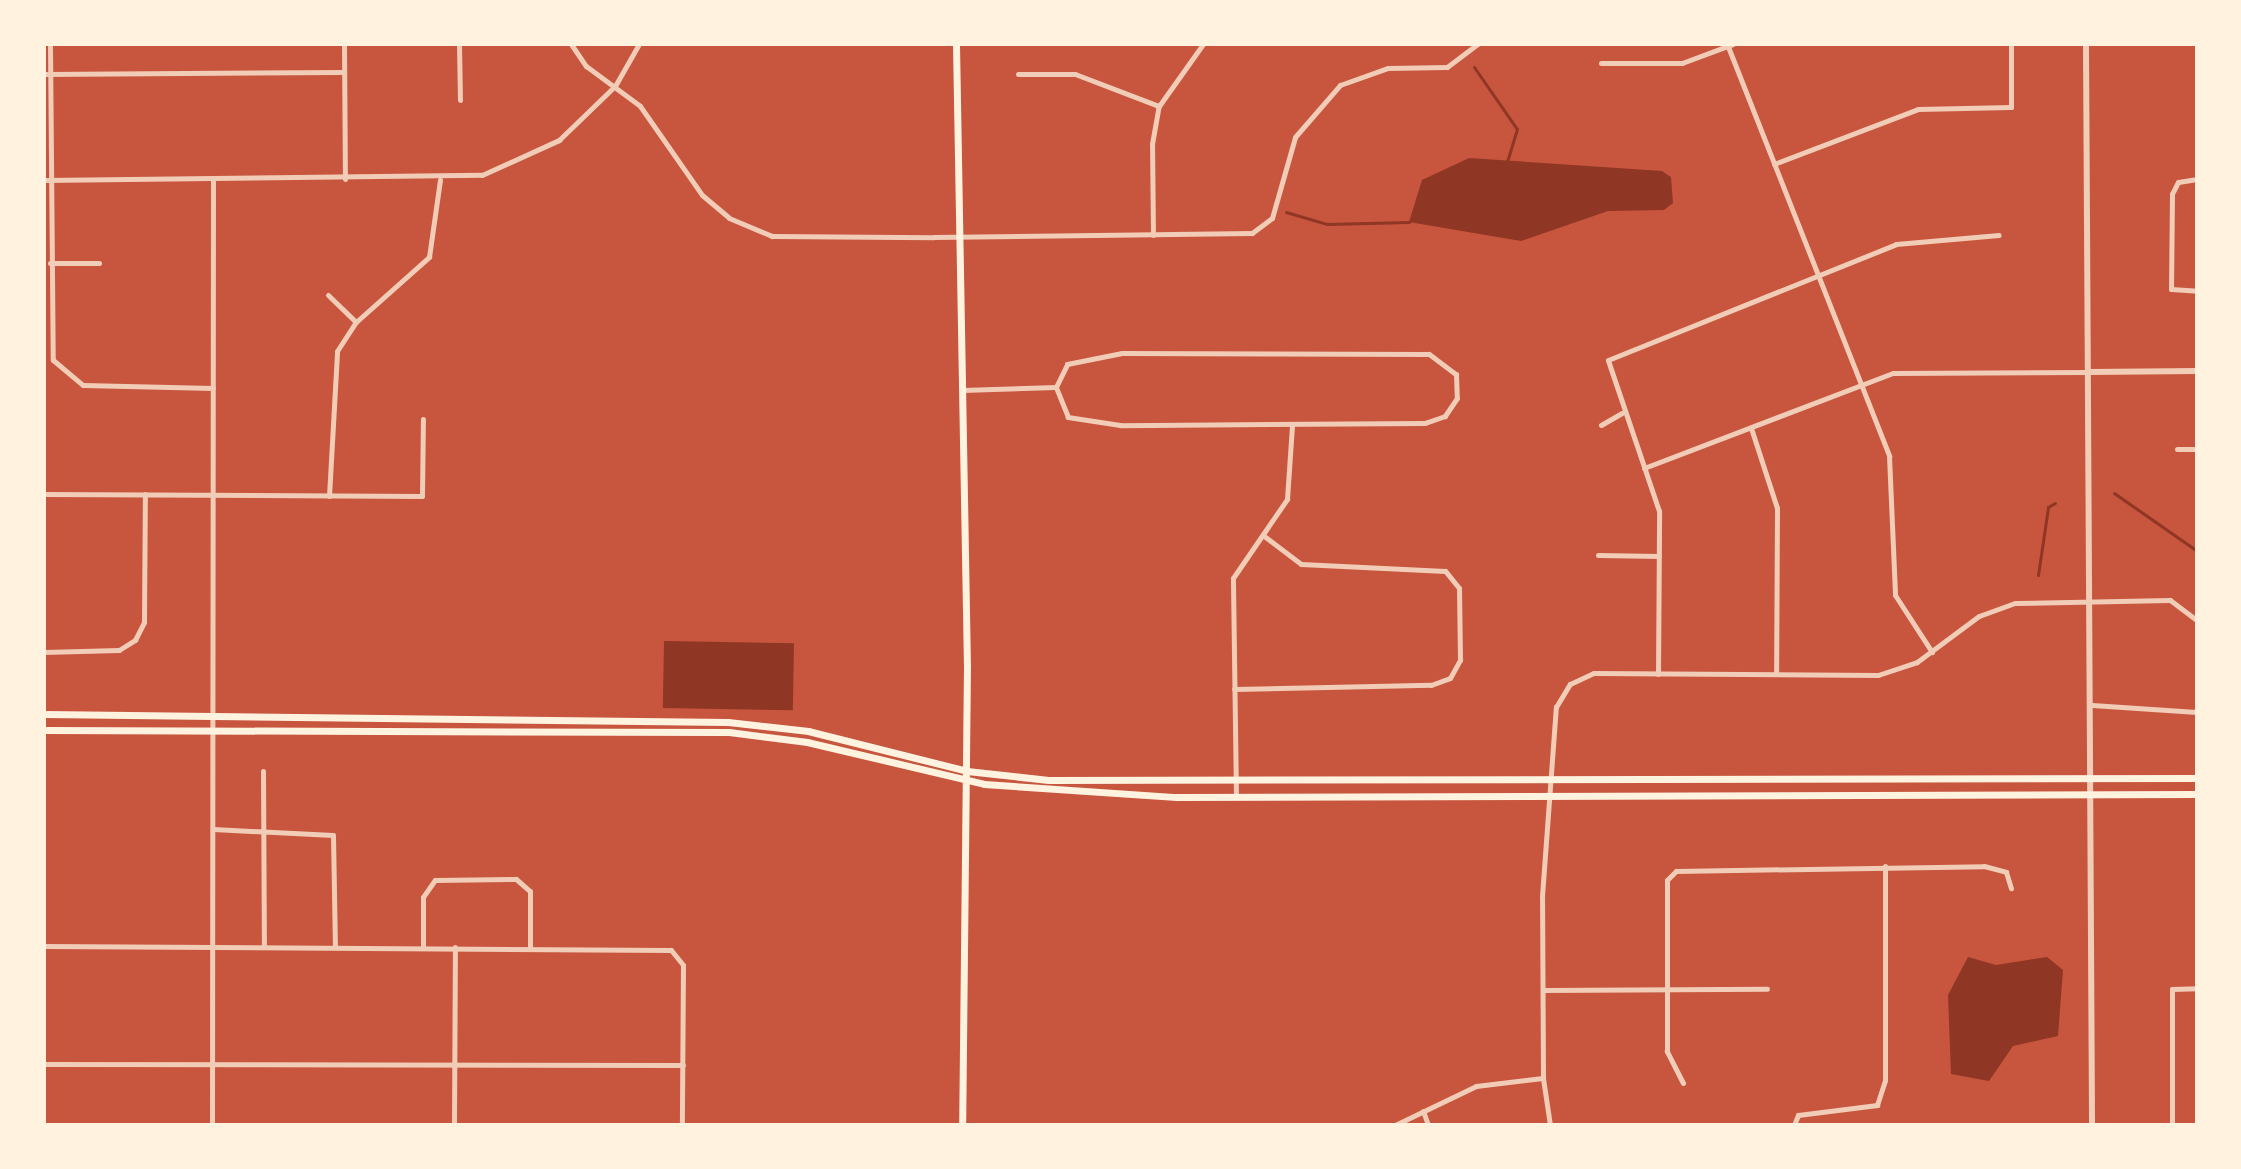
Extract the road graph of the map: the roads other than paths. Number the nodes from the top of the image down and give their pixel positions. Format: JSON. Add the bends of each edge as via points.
{"nodes":[{"id":1,"x":50,"y":44,"type":"edge"},
{"id":2,"x":344,"y":44,"type":"edge"},
{"id":3,"x":459,"y":44,"type":"edge"},
{"id":4,"x":571,"y":44,"type":"edge"},
{"id":5,"x":639,"y":44,"type":"edge"},
{"id":6,"x":956,"y":44,"type":"edge"},
{"id":7,"x":1203,"y":44,"type":"edge"},
{"id":8,"x":1478,"y":44,"type":"edge"},
{"id":9,"x":2011,"y":44,"type":"edge"},
{"id":10,"x":2086,"y":44,"type":"edge"},
{"id":11,"x":1729,"y":45,"type":"edge"},
{"id":12,"x":1601,"y":63,"type":"dead end"},
{"id":13,"x":343,"y":72,"type":"junction"},
{"id":14,"x":48,"y":74,"type":"edge"},
{"id":15,"x":1018,"y":74,"type":"dead end"},
{"id":16,"x":615,"y":86,"type":"junction"},
{"id":17,"x":460,"y":100,"type":"dead end"},
{"id":18,"x":1159,"y":106,"type":"junction"},
{"id":19,"x":1774,"y":164,"type":"junction"},
{"id":20,"x":213,"y":178,"type":"junction"},
{"id":21,"x":47,"y":179,"type":"edge"},
{"id":22,"x":345,"y":179,"type":"junction"},
{"id":23,"x":2197,"y":179,"type":"edge"},
{"id":24,"x":440,"y":180,"type":"junction"},
{"id":25,"x":1153,"y":235,"type":"junction"},
{"id":26,"x":1999,"y":235,"type":"dead end"},
{"id":27,"x":958,"y":237,"type":"junction"},
{"id":28,"x":50,"y":263,"type":"junction"},
{"id":29,"x":99,"y":263,"type":"dead end"},
{"id":30,"x":1816,"y":273,"type":"junction"},
{"id":31,"x":2197,"y":291,"type":"edge"},
{"id":32,"x":328,"y":295,"type":"dead end"},
{"id":33,"x":356,"y":322,"type":"junction"},
{"id":34,"x":47,"y":338,"type":"edge"},
{"id":35,"x":2197,"y":371,"type":"edge"},
{"id":36,"x":2089,"y":372,"type":"junction"},
{"id":37,"x":1860,"y":383,"type":"junction"},
{"id":38,"x":1056,"y":387,"type":"junction"},
{"id":39,"x":213,"y":388,"type":"junction"},
{"id":40,"x":962,"y":390,"type":"junction"},
{"id":41,"x":1622,"y":413,"type":"junction"},
{"id":42,"x":423,"y":419,"type":"dead end"},
{"id":43,"x":1292,"y":425,"type":"junction"},
{"id":44,"x":1601,"y":425,"type":"dead end"},
{"id":45,"x":1751,"y":428,"type":"junction"},
{"id":46,"x":2177,"y":449,"type":"dead end"},
{"id":47,"x":2197,"y":449,"type":"edge"},
{"id":48,"x":1644,"y":468,"type":"junction"},
{"id":49,"x":44,"y":494,"type":"edge"},
{"id":50,"x":145,"y":494,"type":"junction"},
{"id":51,"x":212,"y":494,"type":"junction"},
{"id":52,"x":329,"y":496,"type":"junction"},
{"id":53,"x":1264,"y":536,"type":"junction"},
{"id":54,"x":1598,"y":555,"type":"dead end"},
{"id":55,"x":1659,"y":556,"type":"junction"},
{"id":56,"x":2091,"y":602,"type":"junction"},
{"id":57,"x":2197,"y":620,"type":"edge"},
{"id":58,"x":44,"y":652,"type":"edge"},
{"id":59,"x":1932,"y":652,"type":"junction"},
{"id":60,"x":1658,"y":674,"type":"junction"},
{"id":61,"x":1776,"y":675,"type":"junction"},
{"id":62,"x":1234,"y":689,"type":"junction"},
{"id":63,"x":2092,"y":705,"type":"junction"},
{"id":64,"x":2197,"y":712,"type":"edge"},
{"id":65,"x":44,"y":714,"type":"edge"},
{"id":66,"x":213,"y":714,"type":"junction"},
{"id":67,"x":214,"y":728,"type":"junction"},
{"id":68,"x":44,"y":730,"type":"edge"},
{"id":69,"x":263,"y":771,"type":"dead end"},
{"id":70,"x":967,"y":771,"type":"junction"},
{"id":71,"x":2093,"y":777,"type":"junction"},
{"id":72,"x":2197,"y":778,"type":"edge"},
{"id":73,"x":1556,"y":780,"type":"junction"},
{"id":74,"x":967,"y":781,"type":"junction"},
{"id":75,"x":1236,"y":781,"type":"junction"},
{"id":76,"x":2094,"y":794,"type":"junction"},
{"id":77,"x":2197,"y":794,"type":"edge"},
{"id":78,"x":1553,"y":796,"type":"junction"},
{"id":79,"x":1237,"y":797,"type":"junction"},
{"id":80,"x":213,"y":829,"type":"junction"},
{"id":81,"x":264,"y":830,"type":"junction"},
{"id":82,"x":1885,"y":866,"type":"junction"},
{"id":83,"x":2011,"y":888,"type":"dead end"},
{"id":84,"x":44,"y":946,"type":"edge"},
{"id":85,"x":212,"y":947,"type":"junction"},
{"id":86,"x":264,"y":947,"type":"junction"},
{"id":87,"x":335,"y":947,"type":"junction"},
{"id":88,"x":423,"y":947,"type":"junction"},
{"id":89,"x":455,"y":947,"type":"junction"},
{"id":90,"x":530,"y":947,"type":"junction"},
{"id":91,"x":2197,"y":988,"type":"edge"},
{"id":92,"x":1767,"y":989,"type":"dead end"},
{"id":93,"x":1543,"y":990,"type":"junction"},
{"id":94,"x":1667,"y":990,"type":"junction"},
{"id":95,"x":44,"y":1064,"type":"edge"},
{"id":96,"x":213,"y":1064,"type":"junction"},
{"id":97,"x":455,"y":1065,"type":"junction"},
{"id":98,"x":683,"y":1065,"type":"junction"},
{"id":99,"x":1543,"y":1078,"type":"junction"},
{"id":100,"x":1683,"y":1083,"type":"dead end"},
{"id":101,"x":1423,"y":1111,"type":"junction"},
{"id":102,"x":212,"y":1125,"type":"edge"},
{"id":103,"x":454,"y":1125,"type":"edge"},
{"id":104,"x":682,"y":1125,"type":"edge"},
{"id":105,"x":962,"y":1125,"type":"edge"},
{"id":106,"x":1395,"y":1125,"type":"edge"},
{"id":107,"x":1428,"y":1125,"type":"edge"},
{"id":108,"x":1550,"y":1125,"type":"edge"},
{"id":109,"x":1794,"y":1125,"type":"edge"},
{"id":110,"x":2092,"y":1125,"type":"edge"},
{"id":111,"x":2172,"y":1125,"type":"edge"}],
"edges":[{"from":1,"to":14,"type":"street"},
{"from":2,"to":13,"type":"street"},
{"from":3,"to":17,"type":"street"},
{"from":4,"to":16,"type":"street"},
{"from":5,"to":16,"type":"street"},
{"from":6,"to":27,"type":"main road"},
{"from":7,"to":18,"type":"street"},
{"from":8,"to":25,"type":"street","via":[[1473,53],[1447,67],[1388,68],[1340,85],[1295,137],[1272,218],[1252,233]]},
{"from":9,"to":19,"type":"street","via":[[2011,107],[1918,109]]},
{"from":10,"to":36,"type":"street"},
{"from":11,"to":12,"type":"street","via":[[1682,63]]},
{"from":11,"to":19,"type":"street"},
{"from":13,"to":14,"type":"street"},
{"from":13,"to":22,"type":"street"},
{"from":14,"to":21,"type":"street"},
{"from":15,"to":18,"type":"street","via":[[1075,74]]},
{"from":16,"to":24,"type":"street","via":[[559,140],[527,158]]},
{"from":16,"to":27,"type":"street","via":[[666,134],[702,195],[729,218],[772,236]]},
{"from":18,"to":25,"type":"street","via":[[1152,144]]},
{"from":19,"to":30,"type":"street"},
{"from":20,"to":21,"type":"street"},
{"from":20,"to":22,"type":"street"},
{"from":20,"to":39,"type":"street"},
{"from":21,"to":28,"type":"street"},
{"from":22,"to":24,"type":"street"},
{"from":23,"to":31,"type":"street","via":[[2178,182],[2172,194],[2171,289]]},
{"from":24,"to":33,"type":"street","via":[[429,257]]},
{"from":25,"to":27,"type":"street"},
{"from":26,"to":30,"type":"street","via":[[1916,240]]},
{"from":27,"to":40,"type":"main road"},
{"from":28,"to":29,"type":"street"},
{"from":28,"to":34,"type":"street"},
{"from":30,"to":37,"type":"street"},
{"from":30,"to":41,"type":"street","via":[[1608,360]]},
{"from":32,"to":33,"type":"street"},
{"from":33,"to":52,"type":"street","via":[[332,377]]},
{"from":34,"to":39,"type":"street","via":[[53,360],[83,385]]},
{"from":35,"to":36,"type":"street"},
{"from":36,"to":37,"type":"street","via":[[1902,372]]},
{"from":36,"to":56,"type":"street"},
{"from":37,"to":45,"type":"street"},
{"from":37,"to":59,"type":"street","via":[[1896,486],[1895,595]]},
{"from":38,"to":40,"type":"street"},
{"from":38,"to":43,"type":"street","via":[[1064,413],[1087,424]]},
{"from":38,"to":43,"type":"street","via":[[1070,361],[1122,353],[1419,353],[1444,359],[1456,374],[1454,405],[1438,420]]},
{"from":39,"to":51,"type":"street"},
{"from":40,"to":70,"type":"main road"},
{"from":41,"to":44,"type":"street"},
{"from":41,"to":48,"type":"street"},
{"from":42,"to":52,"type":"street","via":[[422,496]]},
{"from":43,"to":53,"type":"street","via":[[1290,488]]},
{"from":45,"to":48,"type":"street"},
{"from":45,"to":61,"type":"street","via":[[1777,508]]},
{"from":46,"to":47,"type":"street"},
{"from":48,"to":55,"type":"street","via":[[1659,511]]},
{"from":49,"to":50,"type":"street"},
{"from":50,"to":51,"type":"street"},
{"from":50,"to":58,"type":"street","via":[[144,622],[135,640],[119,650]]},
{"from":51,"to":52,"type":"street"},
{"from":51,"to":66,"type":"street"},
{"from":53,"to":62,"type":"street","via":[[1233,578]]},
{"from":53,"to":62,"type":"street","via":[[1301,564],[1445,571],[1459,588],[1460,660],[1450,678],[1431,685]]},
{"from":54,"to":55,"type":"street"},
{"from":55,"to":60,"type":"street"},
{"from":56,"to":57,"type":"street","via":[[2170,600]]},
{"from":56,"to":59,"type":"street","via":[[1996,608]]},
{"from":56,"to":63,"type":"street"},
{"from":59,"to":61,"type":"street","via":[[1878,675]]},
{"from":60,"to":61,"type":"street"},
{"from":60,"to":73,"type":"street","via":[[1594,673],[1570,684],[1556,707]]},
{"from":62,"to":75,"type":"street"},
{"from":63,"to":64,"type":"street"},
{"from":63,"to":71,"type":"street"},
{"from":65,"to":66,"type":"main road"},
{"from":66,"to":67,"type":"street"},
{"from":66,"to":70,"type":"main road","via":[[728,722],[817,732]]},
{"from":67,"to":68,"type":"main road"},
{"from":67,"to":74,"type":"main road","via":[[729,732],[807,742]]},
{"from":67,"to":80,"type":"street"},
{"from":69,"to":81,"type":"street"},
{"from":70,"to":74,"type":"main road"},
{"from":70,"to":75,"type":"main road","via":[[1049,780]]},
{"from":71,"to":72,"type":"main road"},
{"from":71,"to":73,"type":"main road"},
{"from":71,"to":76,"type":"street"},
{"from":73,"to":75,"type":"main road"},
{"from":73,"to":78,"type":"street"},
{"from":74,"to":79,"type":"main road","via":[[1050,793]]},
{"from":74,"to":105,"type":"main road"},
{"from":75,"to":79,"type":"street"},
{"from":76,"to":77,"type":"main road"},
{"from":76,"to":78,"type":"main road"},
{"from":76,"to":110,"type":"street"},
{"from":78,"to":79,"type":"main road"},
{"from":78,"to":93,"type":"street","via":[[1542,896]]},
{"from":80,"to":81,"type":"street"},
{"from":80,"to":85,"type":"street"},
{"from":81,"to":86,"type":"street"},
{"from":81,"to":87,"type":"street","via":[[333,835]]},
{"from":82,"to":83,"type":"street","via":[[1984,866],[2006,872]]},
{"from":82,"to":94,"type":"street","via":[[1676,871],[1667,880]]},
{"from":82,"to":109,"type":"street","via":[[1885,1080],[1877,1105],[1798,1115]]},
{"from":84,"to":85,"type":"street"},
{"from":85,"to":86,"type":"street"},
{"from":85,"to":96,"type":"street"},
{"from":86,"to":87,"type":"street"},
{"from":87,"to":88,"type":"street"},
{"from":88,"to":89,"type":"street"},
{"from":88,"to":90,"type":"street","via":[[427,888],[435,880],[489,879],[525,884]]},
{"from":89,"to":90,"type":"street"},
{"from":89,"to":97,"type":"street"},
{"from":90,"to":98,"type":"street","via":[[671,950],[683,965]]},
{"from":91,"to":111,"type":"street","via":[[2172,989]]},
{"from":92,"to":94,"type":"street"},
{"from":93,"to":94,"type":"street"},
{"from":93,"to":99,"type":"street"},
{"from":94,"to":100,"type":"street","via":[[1670,1067]]},
{"from":95,"to":96,"type":"street"},
{"from":96,"to":97,"type":"street"},
{"from":96,"to":102,"type":"street"},
{"from":97,"to":98,"type":"street"},
{"from":97,"to":103,"type":"street"},
{"from":98,"to":104,"type":"street"},
{"from":99,"to":101,"type":"street","via":[[1491,1082]]},
{"from":99,"to":108,"type":"street"},
{"from":101,"to":106,"type":"street"},
{"from":101,"to":107,"type":"street"}]}
